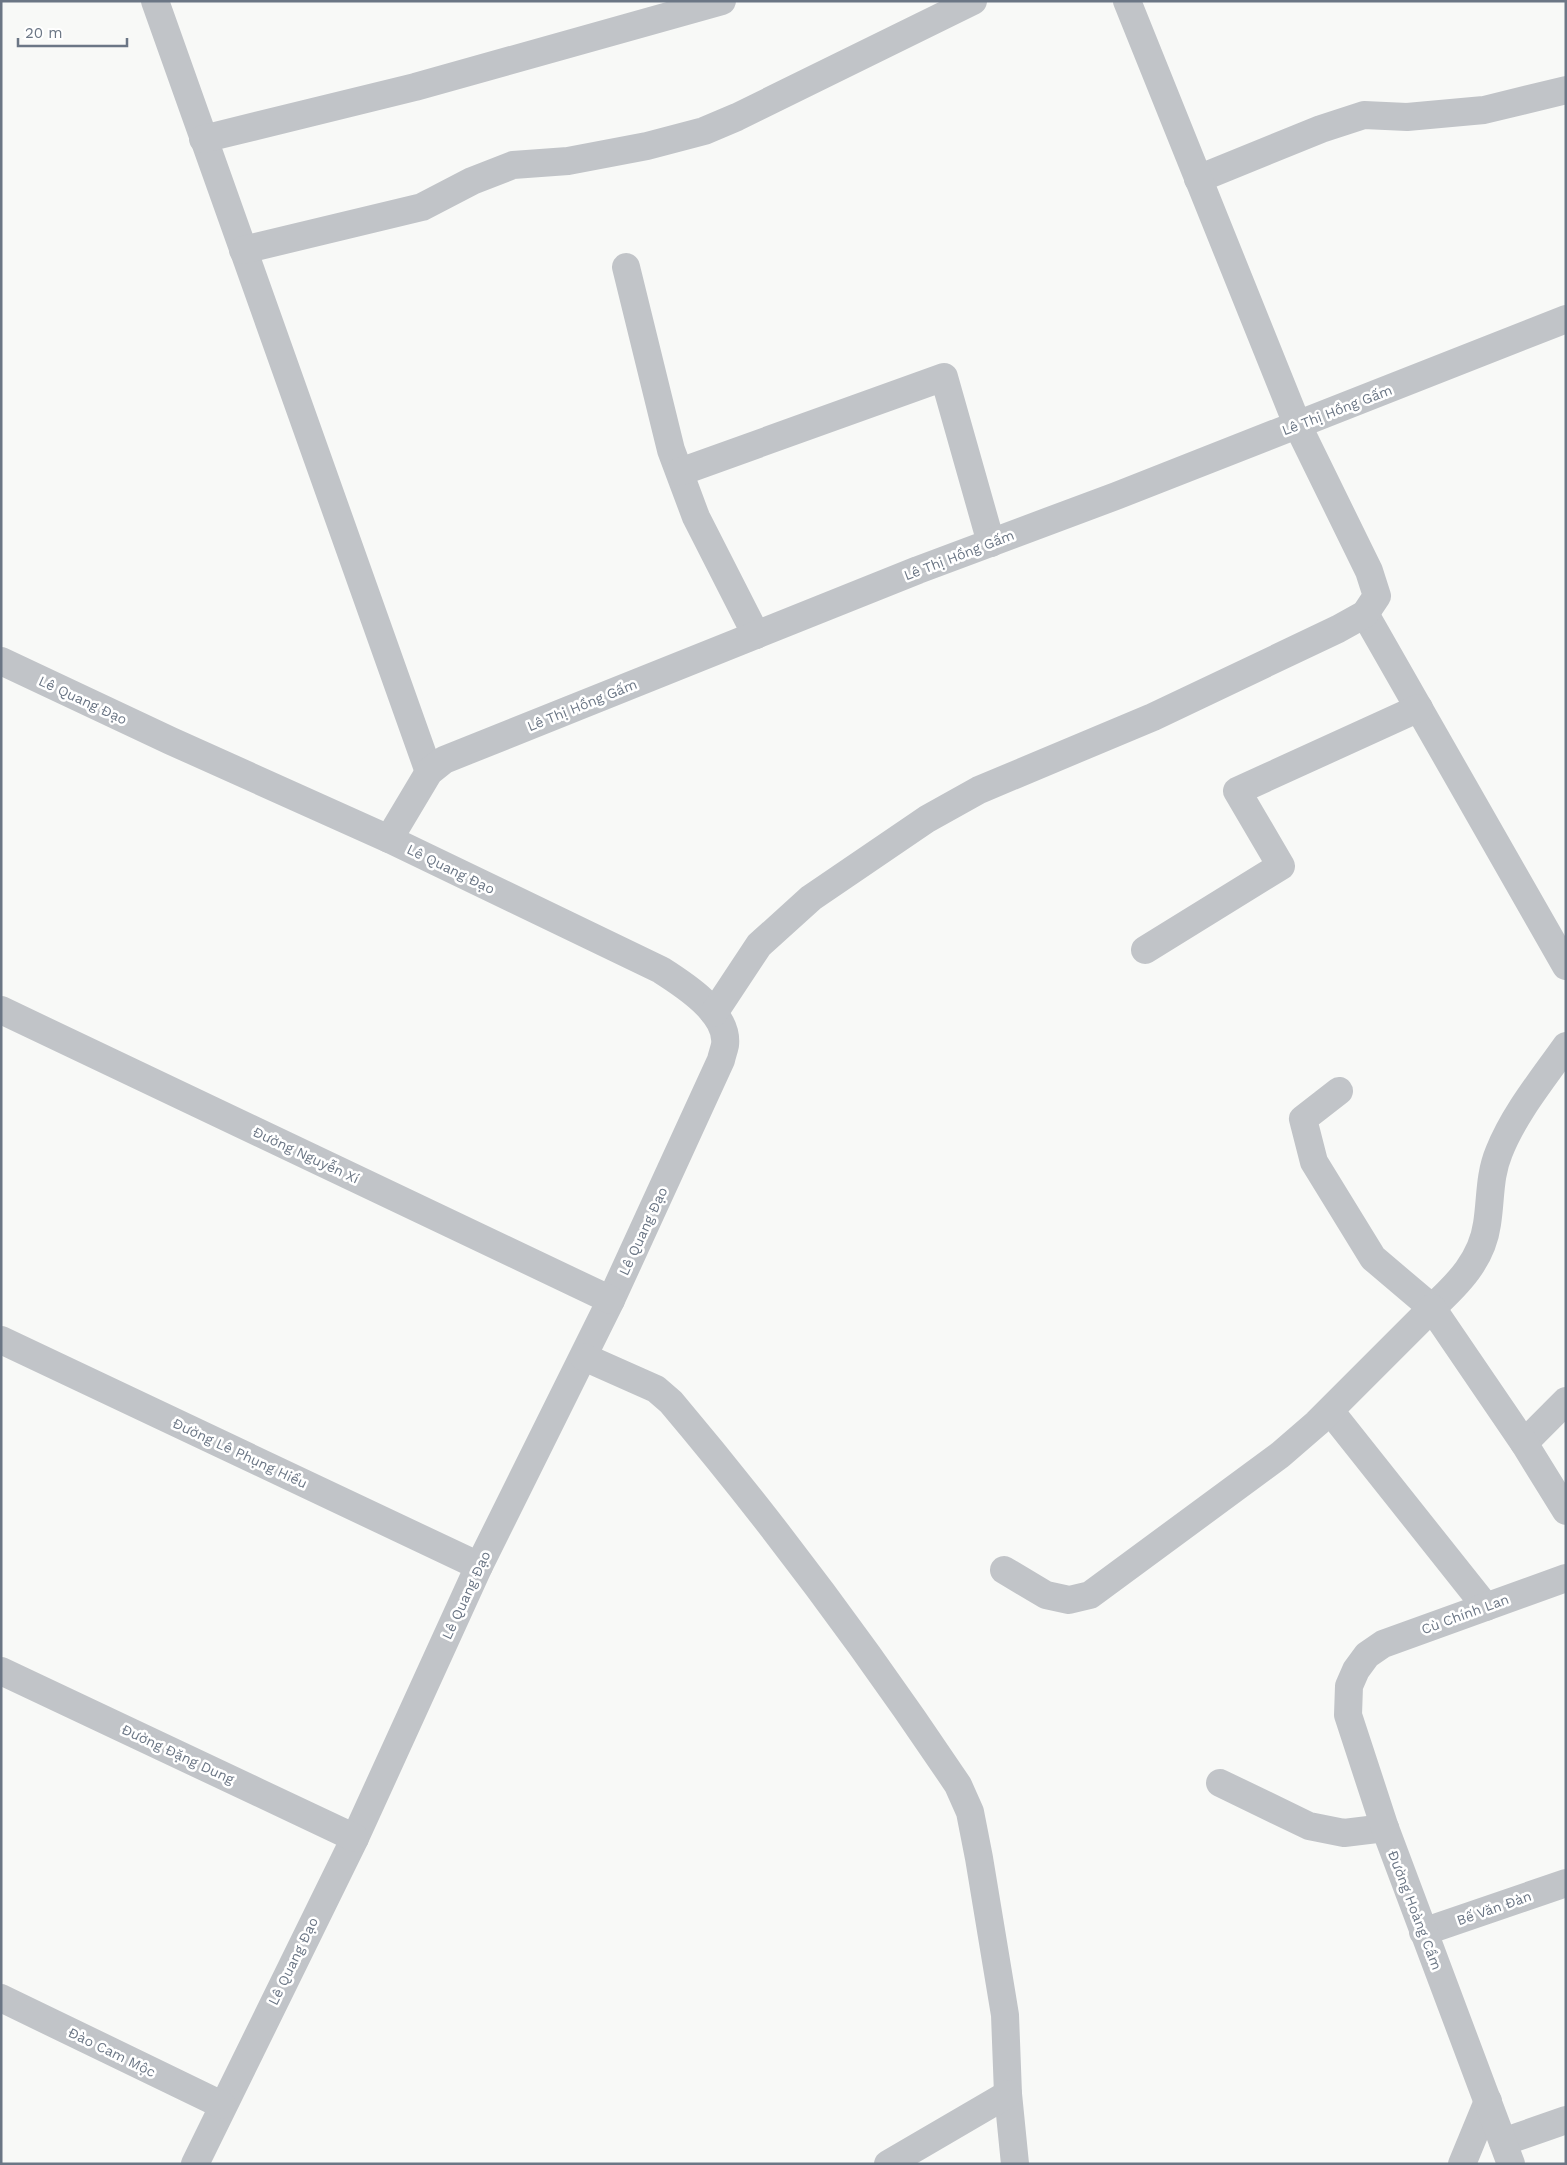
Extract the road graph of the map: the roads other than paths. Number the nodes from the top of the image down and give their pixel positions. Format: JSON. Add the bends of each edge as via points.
{"nodes":[{"id":1,"x":155,"y":1,"type":"edge"},
{"id":2,"x":974,"y":1,"type":"edge"},
{"id":3,"x":1127,"y":1,"type":"edge"},
{"id":4,"x":705,"y":4,"type":"edge"},
{"id":5,"x":1566,"y":90,"type":"edge"},
{"id":6,"x":203,"y":139,"type":"junction"},
{"id":7,"x":1198,"y":180,"type":"junction"},
{"id":8,"x":243,"y":250,"type":"junction"},
{"id":9,"x":626,"y":267,"type":"dead end"},
{"id":10,"x":1566,"y":319,"type":"edge"},
{"id":11,"x":1296,"y":424,"type":"junction"},
{"id":12,"x":680,"y":472,"type":"junction"},
{"id":13,"x":991,"y":543,"type":"junction"},
{"id":14,"x":1365,"y":614,"type":"junction"},
{"id":15,"x":756,"y":635,"type":"junction"},
{"id":16,"x":1,"y":661,"type":"edge"},
{"id":17,"x":1419,"y":708,"type":"junction"},
{"id":18,"x":429,"y":772,"type":"junction"},
{"id":19,"x":389,"y":839,"type":"junction"},
{"id":20,"x":1145,"y":950,"type":"dead end"},
{"id":21,"x":1566,"y":966,"type":"edge"},
{"id":22,"x":1,"y":1010,"type":"edge"},
{"id":23,"x":714,"y":1013,"type":"junction"},
{"id":24,"x":1566,"y":1046,"type":"edge"},
{"id":25,"x":1339,"y":1090,"type":"dead end"},
{"id":26,"x":611,"y":1300,"type":"junction"},
{"id":27,"x":1432,"y":1308,"type":"junction"},
{"id":28,"x":1,"y":1340,"type":"edge"},
{"id":29,"x":584,"y":1357,"type":"junction"},
{"id":30,"x":1566,"y":1401,"type":"edge"},
{"id":31,"x":1331,"y":1412,"type":"junction"},
{"id":32,"x":1524,"y":1443,"type":"junction"},
{"id":33,"x":1566,"y":1511,"type":"edge"},
{"id":34,"x":479,"y":1566,"type":"junction"},
{"id":35,"x":1004,"y":1570,"type":"dead end"},
{"id":36,"x":1566,"y":1578,"type":"edge"},
{"id":37,"x":1486,"y":1607,"type":"junction"},
{"id":38,"x":1367,"y":1655,"type":"joint"},
{"id":39,"x":1,"y":1671,"type":"edge"},
{"id":40,"x":1220,"y":1783,"type":"dead end"},
{"id":41,"x":1384,"y":1828,"type":"junction"},
{"id":42,"x":355,"y":1838,"type":"junction"},
{"id":43,"x":1566,"y":1883,"type":"edge"},
{"id":44,"x":1423,"y":1932,"type":"junction"},
{"id":45,"x":1,"y":1998,"type":"edge"},
{"id":46,"x":1008,"y":2094,"type":"junction"},
{"id":47,"x":1488,"y":2102,"type":"junction"},
{"id":48,"x":222,"y":2105,"type":"junction"},
{"id":49,"x":1566,"y":2120,"type":"edge"},
{"id":50,"x":1507,"y":2153,"type":"edge"},
{"id":51,"x":195,"y":2164,"type":"edge"},
{"id":52,"x":888,"y":2164,"type":"edge"},
{"id":53,"x":1015,"y":2164,"type":"edge"},
{"id":54,"x":1462,"y":2164,"type":"edge"}],
"edges":[{"from":1,"to":6,"type":"street"},
{"from":2,"to":8,"type":"street","via":[[746,113],[704,130],[647,146],[568,161],[514,165],[472,180],[422,207]]},
{"from":3,"to":7,"type":"street"},
{"from":4,"to":6,"type":"street","via":[[424,85]]},
{"from":5,"to":7,"type":"street","via":[[1484,110],[1407,118],[1364,115],[1321,129]]},
{"from":6,"to":8,"type":"street"},
{"from":7,"to":11,"type":"street"},
{"from":8,"to":18,"type":"street"},
{"from":9,"to":12,"type":"street","via":[[671,450]]},
{"from":10,"to":11,"type":"street","name":"Lê Thị Hồng Gấm","via":[[1365,400]]},
{"from":11,"to":13,"type":"street","name":"Lê Thị Hồng Gấm"},
{"from":11,"to":14,"type":"street","via":[[1369,571],[1378,596]]},
{"from":12,"to":13,"type":"street","via":[[944,377]]},
{"from":12,"to":15,"type":"street","via":[[696,517]]},
{"from":13,"to":15,"type":"street","name":"Lê Thị Hồng Gấm"},
{"from":14,"to":17,"type":"street"},
{"from":14,"to":23,"type":"street","via":[[1153,717],[979,790],[927,819],[811,898],[759,945]]},
{"from":15,"to":18,"type":"street","name":"Lê Thị Hồng Gấm","via":[[444,760]]},
{"from":16,"to":19,"type":"street","name":"Lê Quang Đạo"},
{"from":17,"to":20,"type":"street","via":[[1237,790],[1280,866]]},
{"from":17,"to":21,"type":"street"},
{"from":18,"to":19,"type":"street","name":"Lê Thị Hồng Gấm"},
{"from":19,"to":23,"type":"street","name":"Lê Quang Đạo","via":[[661,970],[702,998]]},
{"from":22,"to":26,"type":"street","name":"Đường Nguyễn Xí"},
{"from":23,"to":26,"type":"street","name":"Lê Quang Đạo","via":[[725,1043],[720,1060]]},
{"from":24,"to":27,"type":"street","via":[[1515,1119],[1498,1153],[1490,1178],[1487,1225],[1475,1262]]},
{"from":25,"to":27,"type":"street","via":[[1303,1119],[1314,1162],[1373,1258]]},
{"from":26,"to":29,"type":"street","name":"Lê Quang Đạo"},
{"from":27,"to":31,"type":"street"},
{"from":27,"to":32,"type":"street"},
{"from":28,"to":34,"type":"street","name":"Đường Lê Phụng Hiểu"},
{"from":29,"to":34,"type":"street","name":"Lê Quang Đạo"},
{"from":29,"to":46,"type":"street","via":[[656,1389],[671,1402],[844,1620],[958,1784],[970,1812],[1005,2016]]},
{"from":30,"to":32,"type":"street"},
{"from":31,"to":35,"type":"street","via":[[1280,1454],[1090,1595],[1069,1600],[1046,1594]]},
{"from":31,"to":37,"type":"street"},
{"from":32,"to":33,"type":"street"},
{"from":34,"to":42,"type":"street","name":"Lê Quang Đạo"},
{"from":36,"to":37,"type":"street","name":"Cù Chính Lan"},
{"from":37,"to":38,"type":"street","name":"Cù Chính Lan","via":[[1383,1644]]},
{"from":38,"to":41,"type":"street","name":"Đường Hoàng Cầm","via":[[1350,1686],[1348,1714]]},
{"from":39,"to":42,"type":"street","name":"Đường Đặng Dung"},
{"from":40,"to":41,"type":"street","via":[[1309,1826],[1344,1833]]},
{"from":41,"to":44,"type":"street","name":"Đường Hoàng Cầm"},
{"from":42,"to":48,"type":"street","name":"Lê Quang Đạo"},
{"from":43,"to":44,"type":"street","name":"Bế Văn Đàn"},
{"from":44,"to":47,"type":"street","name":"Đường Hoàng Cầm"},
{"from":45,"to":48,"type":"street","name":"Đào Cam Mộc"},
{"from":46,"to":52,"type":"street"},
{"from":46,"to":53,"type":"street"},
{"from":47,"to":50,"type":"street","name":"Đường Hoàng Cầm"},
{"from":47,"to":54,"type":"street"},
{"from":48,"to":51,"type":"street","name":"Lê Quang Đạo"},
{"from":49,"to":50,"type":"street"}]}
